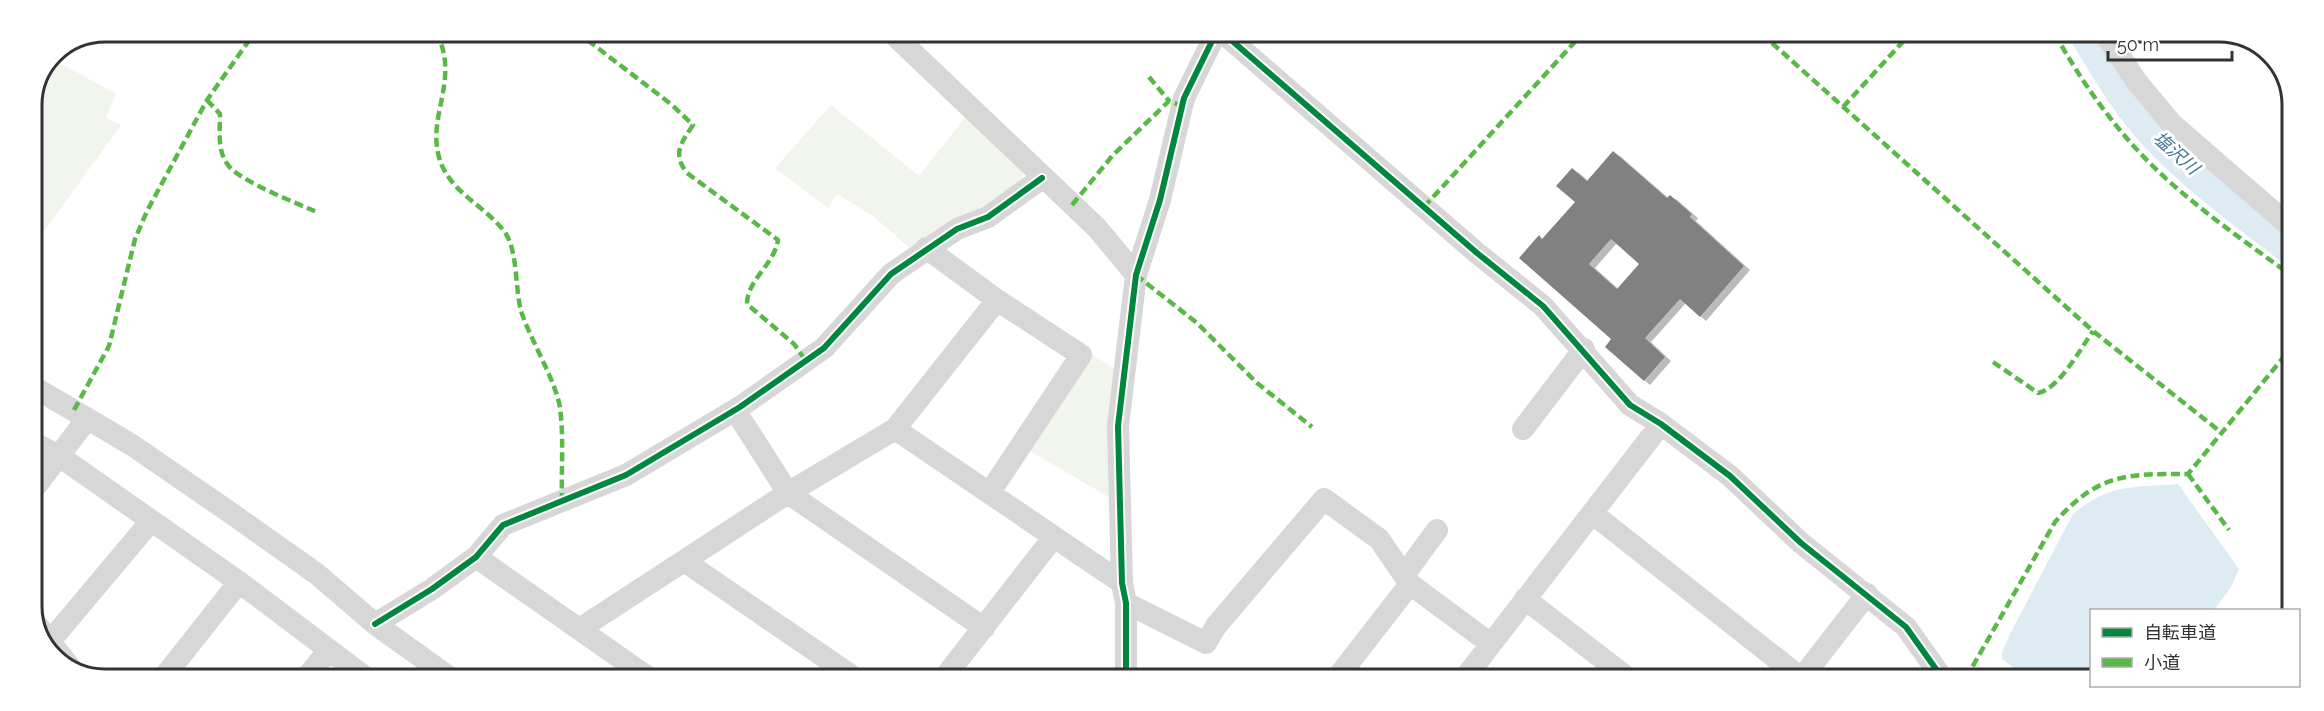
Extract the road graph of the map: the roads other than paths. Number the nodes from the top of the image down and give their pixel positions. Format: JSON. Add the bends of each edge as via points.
{"nodes":[{"id":1,"x":901,"y":42,"type":"edge"},
{"id":2,"x":1212,"y":42,"type":"edge"},
{"id":3,"x":1233,"y":42,"type":"edge"},
{"id":4,"x":2110,"y":42,"type":"edge"},
{"id":5,"x":1042,"y":178,"type":"junction"},
{"id":6,"x":2282,"y":219,"type":"edge"},
{"id":7,"x":926,"y":248,"type":"junction"},
{"id":8,"x":1136,"y":275,"type":"junction"},
{"id":9,"x":996,"y":300,"type":"junction"},
{"id":10,"x":1584,"y":349,"type":"junction"},
{"id":11,"x":42,"y":392,"type":"edge"},
{"id":12,"x":735,"y":410,"type":"junction"},
{"id":13,"x":87,"y":419,"type":"junction"},
{"id":14,"x":1662,"y":424,"type":"junction"},
{"id":15,"x":894,"y":429,"type":"junction"},
{"id":16,"x":1523,"y":429,"type":"dead end"},
{"id":17,"x":42,"y":447,"type":"edge"},
{"id":18,"x":59,"y":456,"type":"junction"},
{"id":19,"x":42,"y":478,"type":"edge"},
{"id":20,"x":990,"y":492,"type":"junction"},
{"id":21,"x":788,"y":493,"type":"junction"},
{"id":22,"x":1592,"y":513,"type":"junction"},
{"id":23,"x":151,"y":521,"type":"junction"},
{"id":24,"x":1437,"y":530,"type":"dead end"},
{"id":25,"x":1053,"y":538,"type":"junction"},
{"id":26,"x":476,"y":557,"type":"junction"},
{"id":27,"x":684,"y":561,"type":"junction"},
{"id":28,"x":1407,"y":580,"type":"junction"},
{"id":29,"x":239,"y":582,"type":"junction"},
{"id":30,"x":1124,"y":593,"type":"junction"},
{"id":31,"x":1868,"y":594,"type":"junction"},
{"id":32,"x":1525,"y":599,"type":"junction"},
{"id":33,"x":375,"y":624,"type":"junction"},
{"id":34,"x":581,"y":628,"type":"junction"},
{"id":35,"x":984,"y":628,"type":"junction"},
{"id":36,"x":47,"y":630,"type":"edge"},
{"id":37,"x":1491,"y":644,"type":"junction"},
{"id":38,"x":329,"y":650,"type":"junction"},
{"id":39,"x":170,"y":669,"type":"edge"},
{"id":40,"x":314,"y":669,"type":"edge"},
{"id":41,"x":354,"y":669,"type":"edge"},
{"id":42,"x":437,"y":669,"type":"edge"},
{"id":43,"x":638,"y":669,"type":"edge"},
{"id":44,"x":842,"y":669,"type":"edge"},
{"id":45,"x":951,"y":669,"type":"edge"},
{"id":46,"x":1126,"y":669,"type":"edge"},
{"id":47,"x":1343,"y":669,"type":"edge"},
{"id":48,"x":1472,"y":669,"type":"edge"},
{"id":49,"x":1616,"y":669,"type":"edge"},
{"id":50,"x":1788,"y":669,"type":"edge"},
{"id":51,"x":1809,"y":669,"type":"edge"},
{"id":52,"x":1936,"y":669,"type":"edge"}],
"edges":[{"from":1,"to":5,"type":"street"},
{"from":2,"to":8,"type":"street","via":[[1184,98],[1160,200]]},
{"from":3,"to":10,"type":"street","via":[[1543,306]]},
{"from":4,"to":6,"type":"street","via":[[2172,124]]},
{"from":5,"to":7,"type":"street","via":[[988,217],[957,229]]},
{"from":5,"to":8,"type":"street","via":[[1097,228]]},
{"from":7,"to":9,"type":"street"},
{"from":7,"to":12,"type":"street","via":[[891,274],[824,348]]},
{"from":8,"to":30,"type":"street","via":[[1118,426]]},
{"from":9,"to":15,"type":"street"},
{"from":9,"to":20,"type":"street","via":[[1081,355]]},
{"from":10,"to":14,"type":"street","via":[[1630,405]]},
{"from":10,"to":16,"type":"street"},
{"from":11,"to":13,"type":"street"},
{"from":12,"to":21,"type":"street"},
{"from":12,"to":26,"type":"street","via":[[626,475],[503,525]]},
{"from":13,"to":18,"type":"street"},
{"from":13,"to":33,"type":"street","via":[[132,445],[317,574]]},
{"from":14,"to":22,"type":"street"},
{"from":14,"to":31,"type":"street","via":[[1730,476],[1801,543]]},
{"from":15,"to":20,"type":"street"},
{"from":15,"to":21,"type":"street"},
{"from":17,"to":18,"type":"street"},
{"from":18,"to":19,"type":"street"},
{"from":18,"to":23,"type":"street"},
{"from":20,"to":25,"type":"street"},
{"from":21,"to":27,"type":"street"},
{"from":21,"to":35,"type":"street"},
{"from":22,"to":32,"type":"street"},
{"from":22,"to":50,"type":"street"},
{"from":23,"to":29,"type":"street"},
{"from":23,"to":36,"type":"street"},
{"from":24,"to":28,"type":"street"},
{"from":25,"to":30,"type":"street"},
{"from":25,"to":35,"type":"street"},
{"from":26,"to":33,"type":"street"},
{"from":26,"to":34,"type":"street"},
{"from":27,"to":34,"type":"street"},
{"from":27,"to":44,"type":"street"},
{"from":28,"to":30,"type":"street","via":[[1379,539],[1324,499],[1216,626],[1206,643]]},
{"from":28,"to":37,"type":"street"},
{"from":28,"to":47,"type":"street"},
{"from":29,"to":38,"type":"street"},
{"from":29,"to":39,"type":"street"},
{"from":30,"to":46,"type":"street"},
{"from":31,"to":51,"type":"street"},
{"from":31,"to":52,"type":"street","via":[[1906,627]]},
{"from":32,"to":37,"type":"street"},
{"from":32,"to":49,"type":"street"},
{"from":33,"to":42,"type":"street"},
{"from":34,"to":43,"type":"street"},
{"from":35,"to":45,"type":"street"},
{"from":37,"to":48,"type":"street"},
{"from":38,"to":40,"type":"street"},
{"from":38,"to":41,"type":"street"}]}
